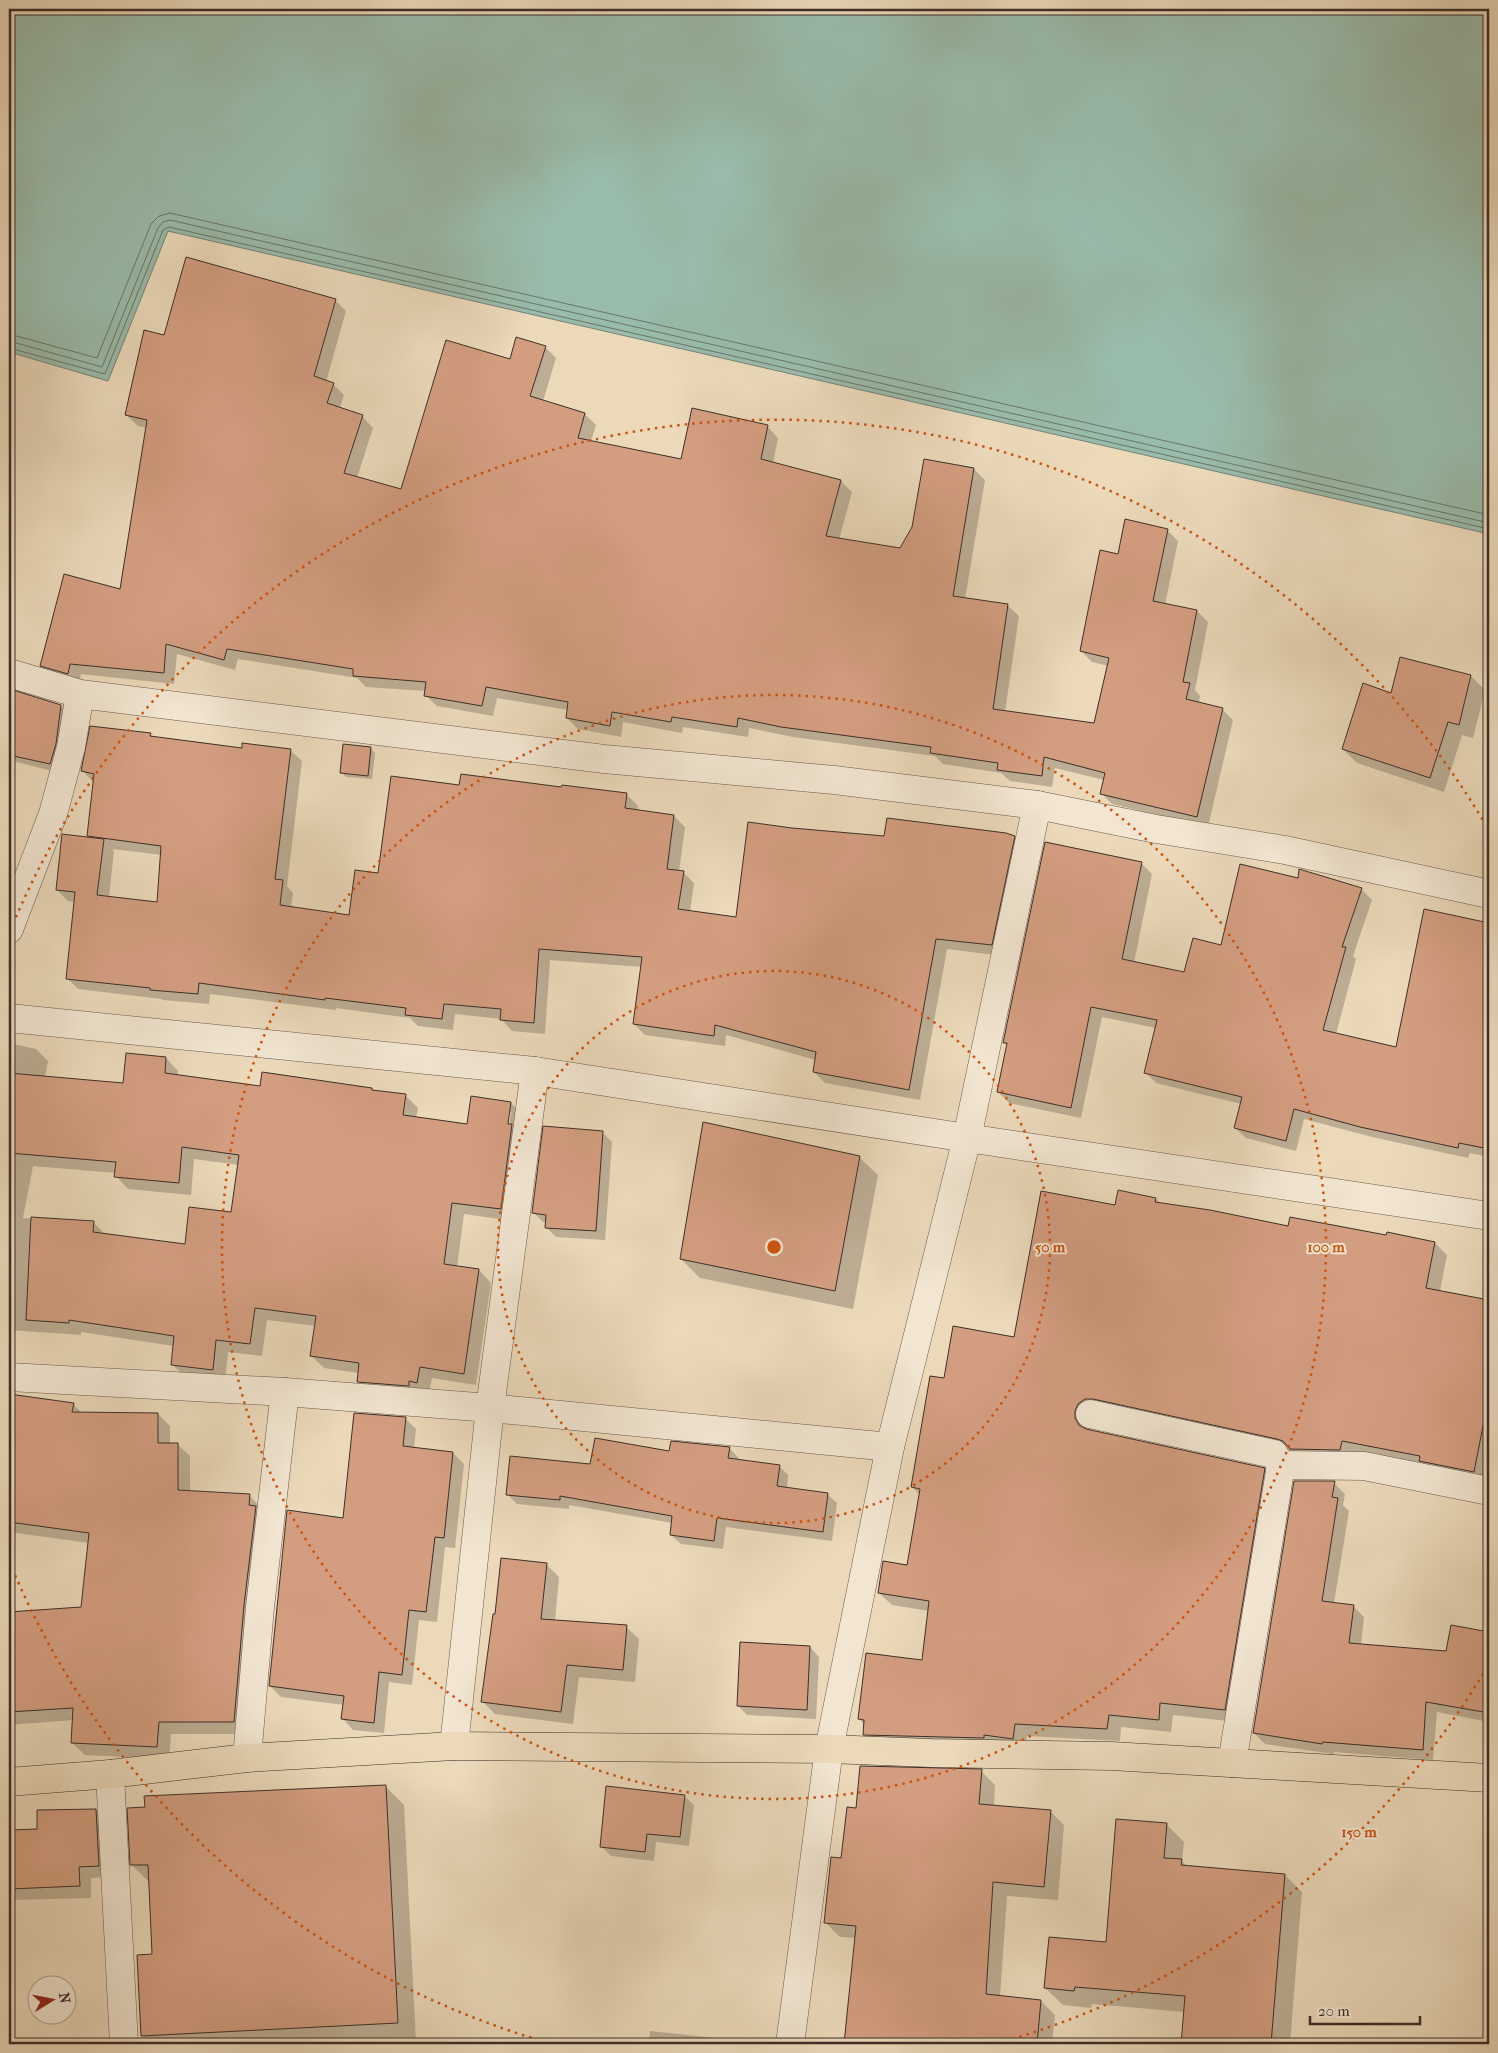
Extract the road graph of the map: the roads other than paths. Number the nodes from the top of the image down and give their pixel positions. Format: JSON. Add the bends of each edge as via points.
{"nodes":[{"id":1,"x":9,"y":673,"type":"edge"},
{"id":2,"x":80,"y":694,"type":"junction"},
{"id":3,"x":1037,"y":805,"type":"junction"},
{"id":4,"x":1489,"y":894,"type":"edge"},
{"id":5,"x":9,"y":929,"type":"edge"},
{"id":6,"x":9,"y":1018,"type":"edge"},
{"id":7,"x":535,"y":1071,"type":"junction"},
{"id":8,"x":967,"y":1138,"type":"junction"},
{"id":9,"x":1489,"y":1216,"type":"edge"},
{"id":10,"x":9,"y":1376,"type":"edge"},
{"id":11,"x":285,"y":1392,"type":"junction"},
{"id":12,"x":490,"y":1408,"type":"junction"},
{"id":13,"x":1090,"y":1414,"type":"dead end"},
{"id":14,"x":890,"y":1447,"type":"junction"},
{"id":15,"x":1281,"y":1465,"type":"junction"},
{"id":16,"x":1489,"y":1491,"type":"edge"},
{"id":17,"x":454,"y":1746,"type":"junction"},
{"id":18,"x":828,"y":1749,"type":"junction"},
{"id":19,"x":247,"y":1758,"type":"junction"},
{"id":20,"x":1232,"y":1763,"type":"junction"},
{"id":21,"x":110,"y":1774,"type":"junction"},
{"id":22,"x":1489,"y":1778,"type":"edge"},
{"id":23,"x":9,"y":1782,"type":"edge"},
{"id":24,"x":124,"y":2044,"type":"edge"},
{"id":25,"x":790,"y":2044,"type":"edge"}],
"edges":[{"from":1,"to":2,"type":"street"},
{"from":2,"to":3,"type":"street","via":[[594,758],[834,780]]},
{"from":2,"to":5,"type":"street","via":[[71,747],[53,814]]},
{"from":3,"to":4,"type":"street","via":[[1285,850]]},
{"from":3,"to":8,"type":"street"},
{"from":6,"to":7,"type":"street"},
{"from":7,"to":8,"type":"street"},
{"from":7,"to":12,"type":"street"},
{"from":8,"to":9,"type":"street"},
{"from":8,"to":14,"type":"street"},
{"from":10,"to":11,"type":"street"},
{"from":11,"to":12,"type":"street"},
{"from":11,"to":19,"type":"street","via":[[260,1607]]},
{"from":12,"to":14,"type":"street"},
{"from":12,"to":17,"type":"street"},
{"from":13,"to":15,"type":"street","via":[[1274,1454]]},
{"from":14,"to":18,"type":"street"},
{"from":15,"to":16,"type":"street","via":[[1364,1466]]},
{"from":15,"to":20,"type":"street"},
{"from":17,"to":18,"type":"highway"},
{"from":17,"to":19,"type":"highway"},
{"from":18,"to":20,"type":"highway","via":[[1112,1756]]},
{"from":18,"to":25,"type":"street"},
{"from":19,"to":21,"type":"highway"},
{"from":20,"to":22,"type":"highway"},
{"from":21,"to":23,"type":"highway"},
{"from":21,"to":24,"type":"street"}]}
